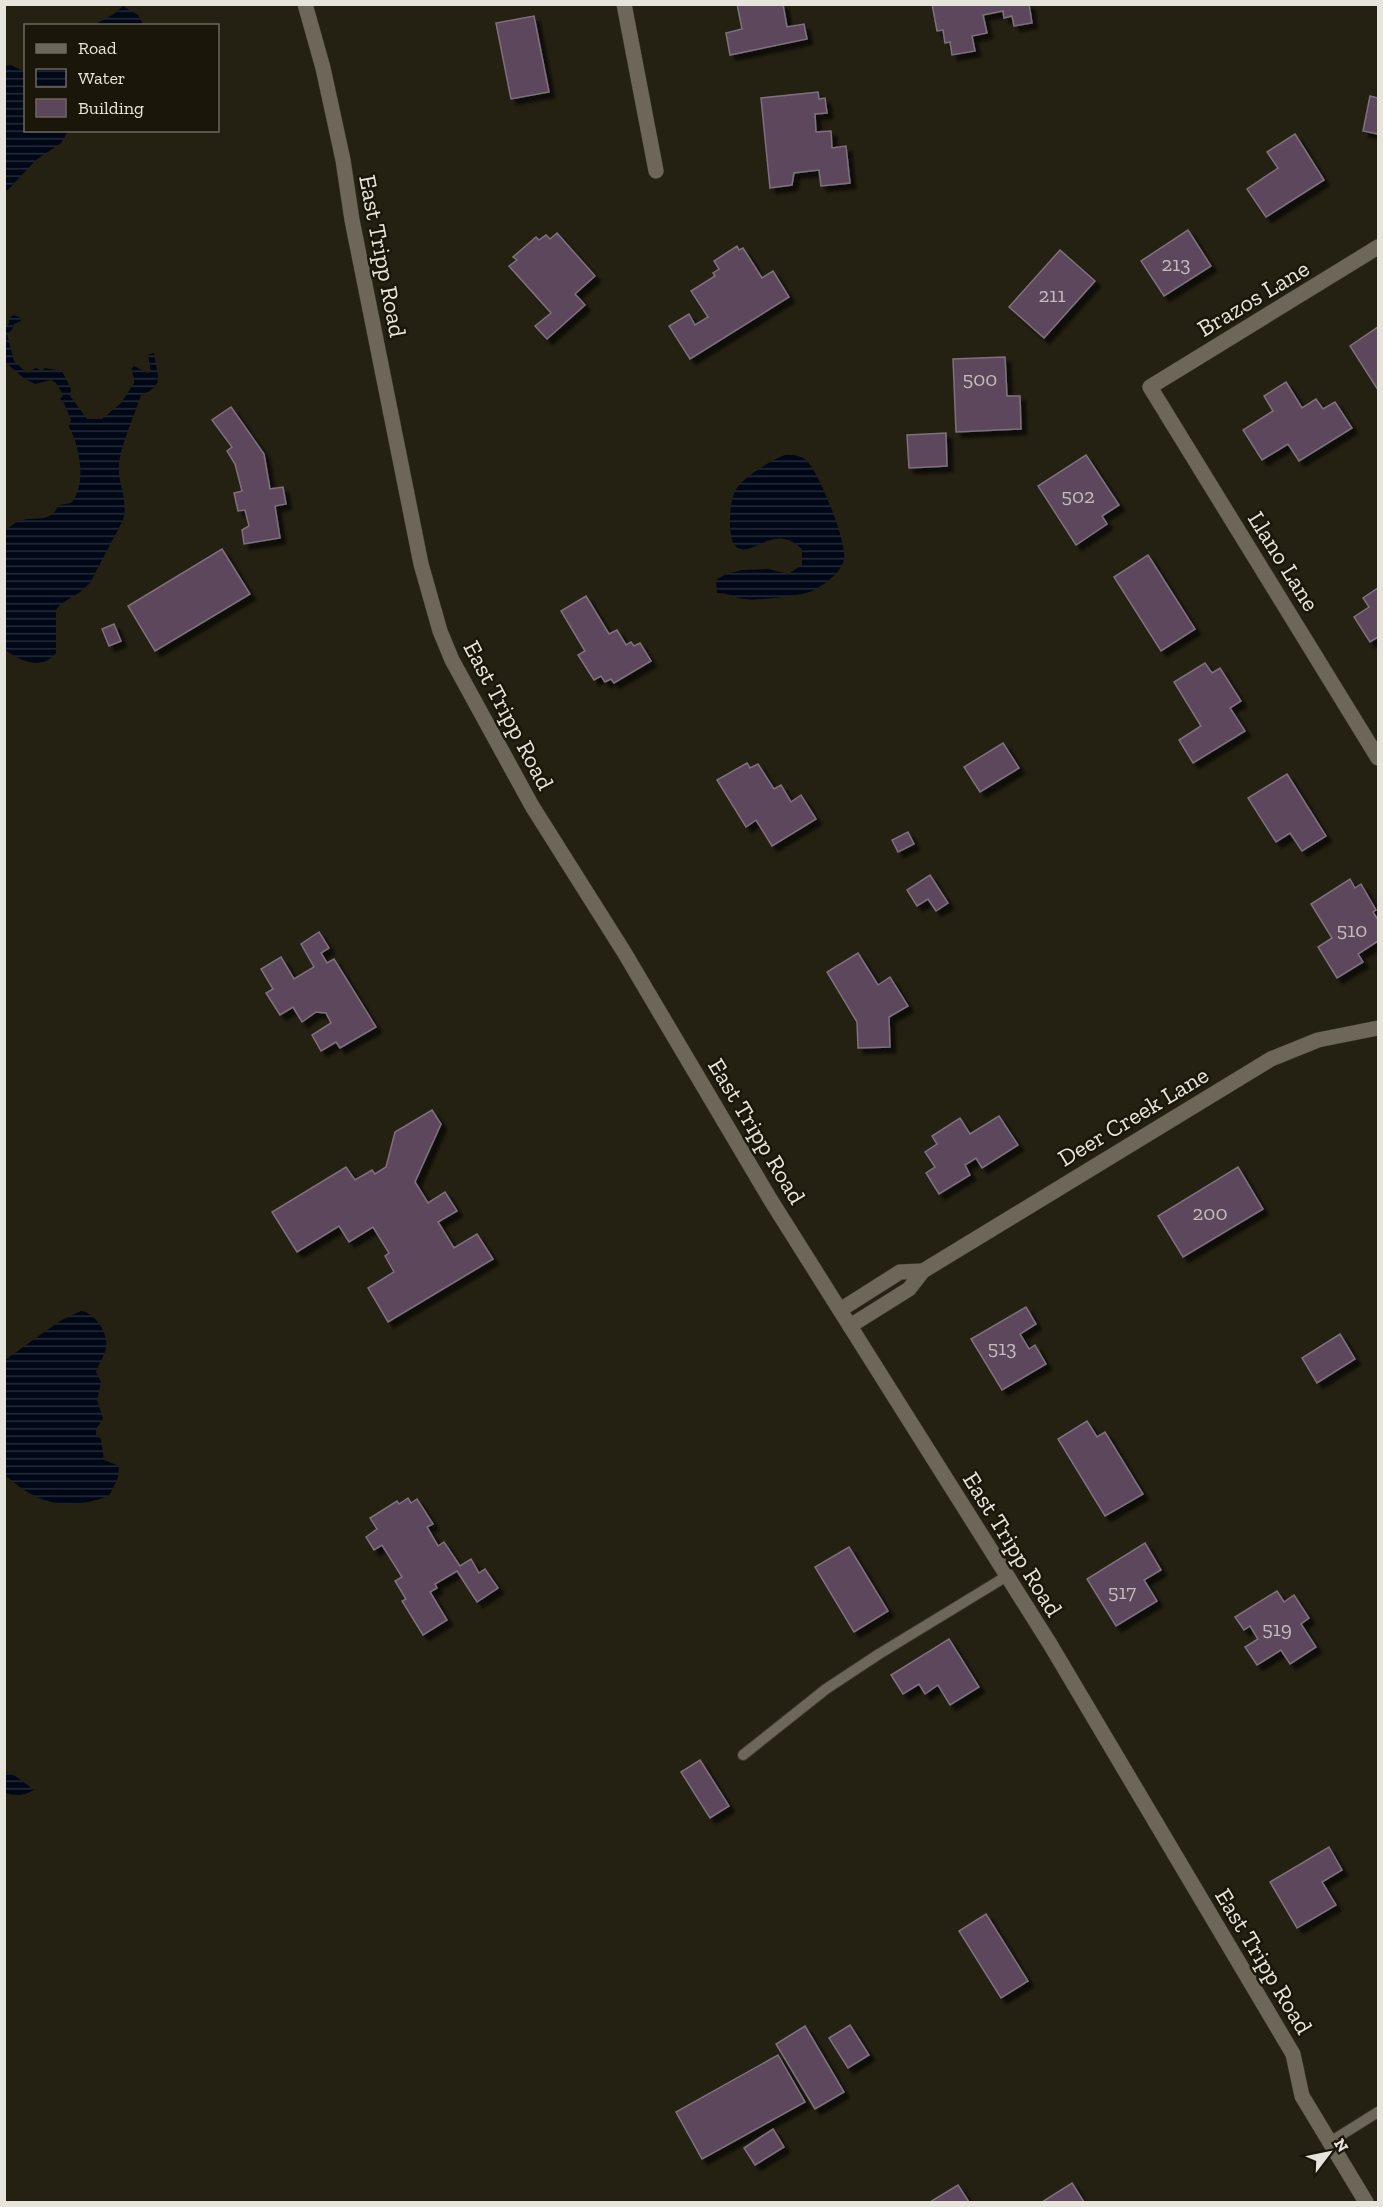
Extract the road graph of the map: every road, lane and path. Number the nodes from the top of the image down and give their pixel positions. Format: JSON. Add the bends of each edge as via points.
{"nodes":[{"id":1,"x":305,"y":4,"type":"edge"},
{"id":2,"x":624,"y":4,"type":"edge"},
{"id":3,"x":656,"y":171,"type":"dead end"},
{"id":4,"x":1378,"y":248,"type":"edge"},
{"id":5,"x":1150,"y":387,"type":"joint"},
{"id":6,"x":1374,"y":740,"type":"edge"},
{"id":7,"x":1378,"y":758,"type":"edge"},
{"id":8,"x":1378,"y":1028,"type":"edge"},
{"id":9,"x":923,"y":1271,"type":"junction"},
{"id":10,"x":840,"y":1310,"type":"junction"},
{"id":11,"x":850,"y":1326,"type":"junction"},
{"id":12,"x":1007,"y":1576,"type":"junction"},
{"id":13,"x":743,"y":1755,"type":"dead end"},
{"id":14,"x":1378,"y":2112,"type":"edge"},
{"id":15,"x":1330,"y":2142,"type":"junction"},
{"id":16,"x":1366,"y":2202,"type":"edge"}],
"edges":[{"from":1,"to":10,"type":"street","name":"East Tripp Road","via":[[343,160],[421,564],[440,631],[532,806]]},
{"from":2,"to":3,"type":"street"},
{"from":4,"to":5,"type":"street","name":"Brazos Lane"},
{"from":5,"to":6,"type":"street","name":"Llano Lane"},
{"from":6,"to":7,"type":"street","name":"Llano Lane"},
{"from":8,"to":9,"type":"street","name":"Deer Creek Lane","via":[[1318,1040],[1271,1059]]},
{"from":9,"to":10,"type":"street","name":"Deer Creek Lane","via":[[900,1272]]},
{"from":9,"to":11,"type":"street","name":"Deer Creek Lane","via":[[909,1289]]},
{"from":10,"to":11,"type":"street","name":"East Tripp Road"},
{"from":11,"to":12,"type":"street","name":"East Tripp Road"},
{"from":12,"to":13,"type":"lane","via":[[826,1689]]},
{"from":12,"to":15,"type":"street","name":"East Tripp Road","via":[[1293,2054],[1302,2096]]},
{"from":14,"to":15,"type":"lane"},
{"from":15,"to":16,"type":"street","name":"East Tripp Road"}]}
